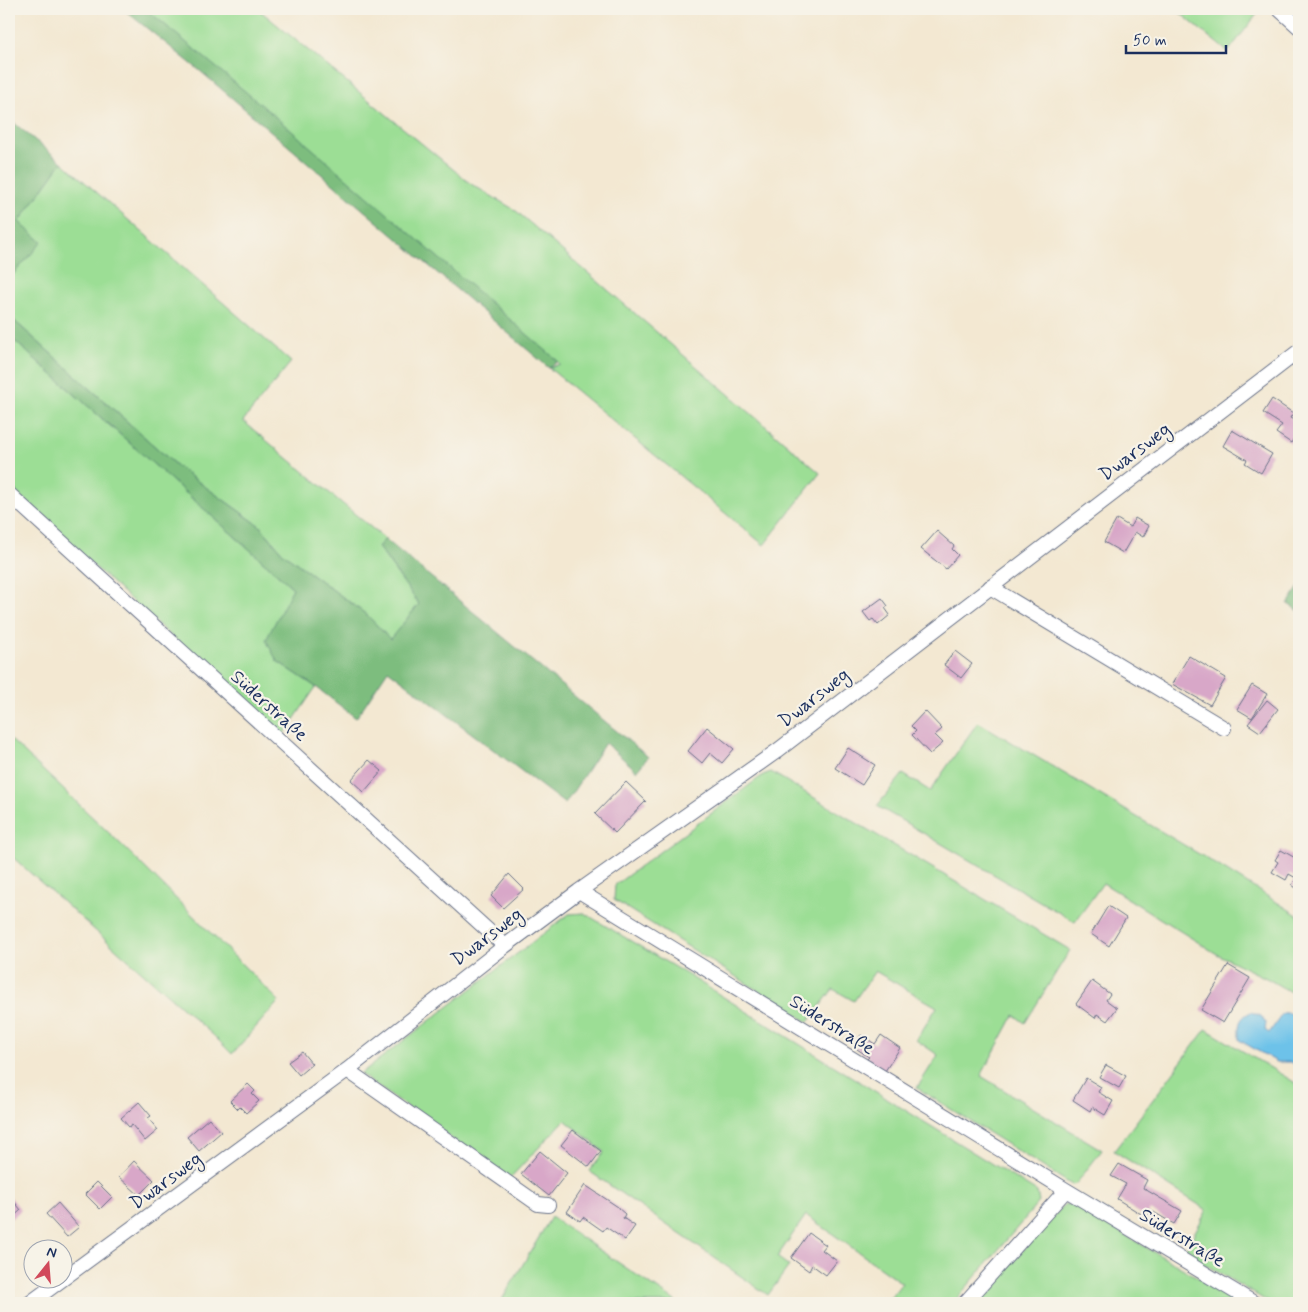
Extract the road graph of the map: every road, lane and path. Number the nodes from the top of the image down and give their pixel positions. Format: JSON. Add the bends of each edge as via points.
{"nodes":[{"id":1,"x":1279,"y":9,"type":"edge"},
{"id":2,"x":1299,"y":27,"type":"edge"},
{"id":3,"x":1299,"y":350,"type":"edge"},
{"id":4,"x":9,"y":494,"type":"edge"},
{"id":5,"x":990,"y":587,"type":"junction"},
{"id":6,"x":1224,"y":728,"type":"dead end"},
{"id":7,"x":579,"y":891,"type":"junction"},
{"id":8,"x":505,"y":946,"type":"junction"},
{"id":9,"x":347,"y":1070,"type":"junction"},
{"id":10,"x":1066,"y":1190,"type":"junction"},
{"id":11,"x":548,"y":1205,"type":"dead end"},
{"id":12,"x":30,"y":1303,"type":"edge"},
{"id":13,"x":965,"y":1303,"type":"edge"},
{"id":14,"x":1254,"y":1303,"type":"edge"}],
"edges":[{"from":1,"to":2,"type":"street"},
{"from":3,"to":5,"type":"street","name":"Dwarsweg"},
{"from":4,"to":8,"type":"street","name":"Süderstraße"},
{"from":5,"to":6,"type":"street"},
{"from":5,"to":7,"type":"street","name":"Dwarsweg","via":[[777,751]]},
{"from":7,"to":8,"type":"street","name":"Dwarsweg"},
{"from":7,"to":10,"type":"street","name":"Süderstraße"},
{"from":8,"to":9,"type":"street","name":"Dwarsweg"},
{"from":9,"to":11,"type":"street","via":[[538,1204]]},
{"from":9,"to":12,"type":"street","name":"Dwarsweg"},
{"from":10,"to":13,"type":"street"},
{"from":10,"to":14,"type":"street","name":"Süderstraße"}]}
